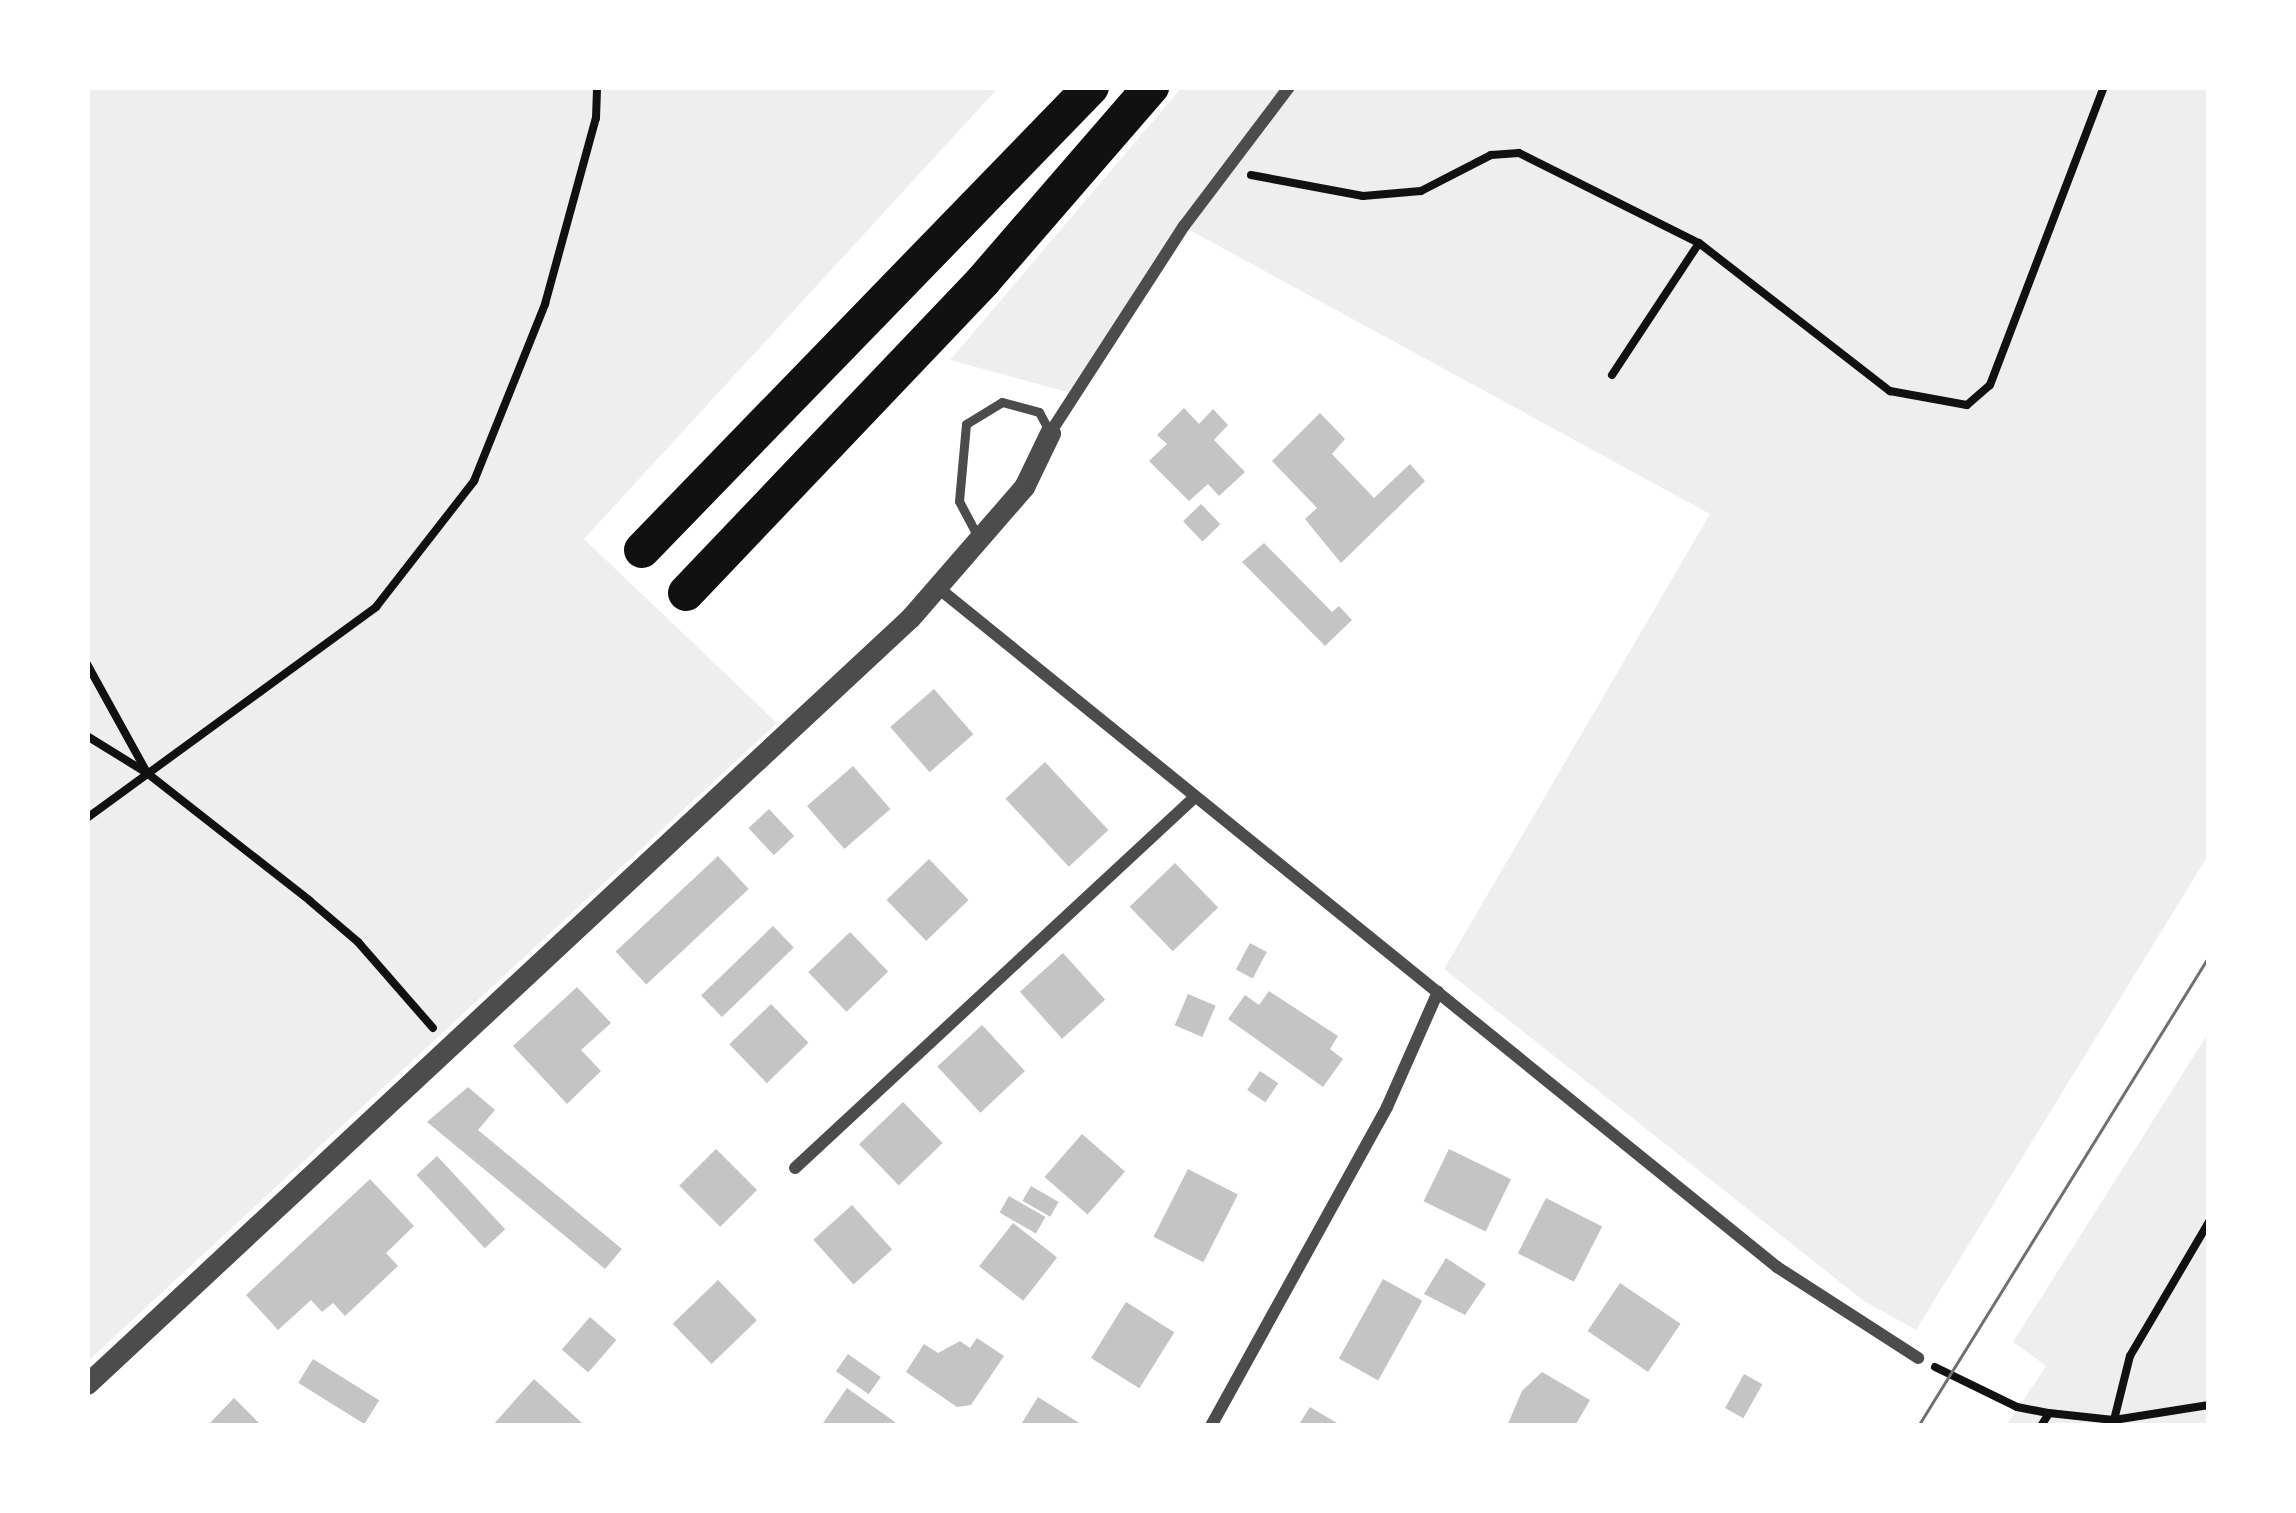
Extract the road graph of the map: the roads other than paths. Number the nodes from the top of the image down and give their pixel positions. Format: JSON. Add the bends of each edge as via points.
{"nodes":[{"id":1,"x":1091,"y":87,"type":"edge"},
{"id":2,"x":1151,"y":87,"type":"edge"},
{"id":3,"x":1289,"y":87,"type":"edge"},
{"id":4,"x":1050,"y":433,"type":"junction"},
{"id":5,"x":979,"y":537,"type":"junction"},
{"id":6,"x":642,"y":550,"type":"dead end"},
{"id":7,"x":937,"y":587,"type":"junction"},
{"id":8,"x":686,"y":593,"type":"dead end"},
{"id":9,"x":1195,"y":797,"type":"junction"},
{"id":10,"x":1438,"y":992,"type":"junction"},
{"id":11,"x":796,"y":1168,"type":"dead end"},
{"id":12,"x":1918,"y":1358,"type":"road end"},
{"id":13,"x":87,"y":1384,"type":"edge"},
{"id":14,"x":1211,"y":1426,"type":"edge"}],
"edges":[{"from":1,"to":6,"type":"highway"},
{"from":2,"to":8,"type":"highway","via":[[982,281]]},
{"from":3,"to":4,"type":"street"},
{"from":4,"to":5,"type":"street","via":[[1024,487]]},
{"from":4,"to":5,"type":"lane","via":[[1039,412],[1002,401],[966,424],[958,501]]},
{"from":5,"to":7,"type":"street"},
{"from":7,"to":9,"type":"street"},
{"from":7,"to":13,"type":"street"},
{"from":9,"to":10,"type":"street"},
{"from":9,"to":11,"type":"street"},
{"from":10,"to":12,"type":"street","via":[[1777,1267]]},
{"from":10,"to":14,"type":"street","via":[[1387,1107]]}]}
